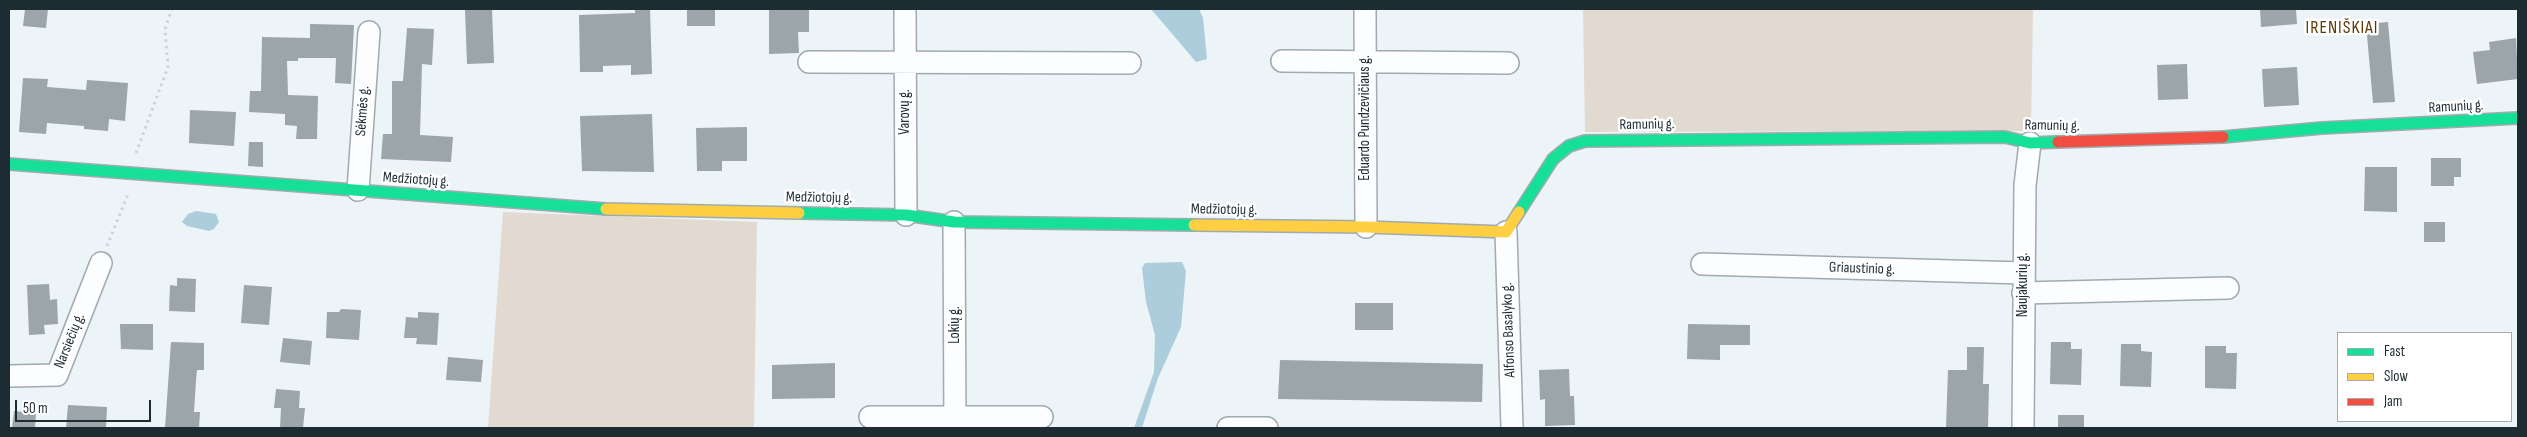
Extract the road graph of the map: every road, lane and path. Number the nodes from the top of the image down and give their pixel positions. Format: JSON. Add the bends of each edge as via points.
{"nodes":[{"id":1,"x":172,"y":9,"type":"edge"},
{"id":2,"x":905,"y":9,"type":"edge"},
{"id":3,"x":1364,"y":9,"type":"edge"},
{"id":4,"x":369,"y":32,"type":"dead end"},
{"id":5,"x":1282,"y":61,"type":"dead end"},
{"id":6,"x":809,"y":62,"type":"dead end"},
{"id":7,"x":905,"y":62,"type":"junction"},
{"id":8,"x":1365,"y":62,"type":"junction"},
{"id":9,"x":1508,"y":62,"type":"dead end"},
{"id":10,"x":1130,"y":63,"type":"dead end"},
{"id":11,"x":2518,"y":118,"type":"edge"},
{"id":12,"x":2030,"y":142,"type":"junction"},
{"id":13,"x":9,"y":164,"type":"edge"},
{"id":14,"x":133,"y":173,"type":"junction"},
{"id":15,"x":358,"y":190,"type":"junction"},
{"id":16,"x":906,"y":215,"type":"junction"},
{"id":17,"x":954,"y":222,"type":"junction"},
{"id":18,"x":1366,"y":227,"type":"junction"},
{"id":19,"x":1506,"y":232,"type":"junction"},
{"id":20,"x":101,"y":263,"type":"joint"},
{"id":21,"x":1702,"y":264,"type":"dead end"},
{"id":22,"x":2023,"y":283,"type":"junction"},
{"id":23,"x":2228,"y":288,"type":"dead end"},
{"id":24,"x":9,"y":376,"type":"edge"},
{"id":25,"x":870,"y":417,"type":"dead end"},
{"id":26,"x":1042,"y":417,"type":"dead end"},
{"id":27,"x":955,"y":423,"type":"edge"},
{"id":28,"x":1228,"y":428,"type":"edge"},
{"id":29,"x":1266,"y":428,"type":"edge"},
{"id":30,"x":1512,"y":428,"type":"edge"},
{"id":31,"x":2023,"y":428,"type":"edge"}],
"edges":[{"from":1,"to":14,"type":"path","via":[[165,29],[168,67]]},
{"from":2,"to":7,"type":"street","name":"Varovų g."},
{"from":3,"to":8,"type":"street","name":"Eduardo Pundzevičiaus g."},
{"from":4,"to":15,"type":"street","name":"Sėkmės g."},
{"from":5,"to":8,"type":"street"},
{"from":6,"to":7,"type":"street"},
{"from":7,"to":10,"type":"street"},
{"from":7,"to":16,"type":"street","name":"Varovų g."},
{"from":8,"to":9,"type":"street"},
{"from":8,"to":18,"type":"street","name":"Eduardo Pundzevičiaus g."},
{"from":11,"to":12,"type":"street","name":"Ramunių g.","via":[[2322,128],[2204,139]]},
{"from":12,"to":19,"type":"street","name":"Ramunių g.","via":[[2004,137],[1586,141],[1569,146],[1554,159]]},
{"from":12,"to":22,"type":"street","name":"Naujakurių g.","via":[[2025,184]]},
{"from":13,"to":14,"type":"street","name":"Medžiotojų g."},
{"from":14,"to":15,"type":"street","name":"Medžiotojų g."},
{"from":14,"to":20,"type":"path"},
{"from":15,"to":16,"type":"street","name":"Medžiotojų g.","via":[[600,209]]},
{"from":16,"to":17,"type":"street","name":"Medžiotojų g."},
{"from":17,"to":18,"type":"street","name":"Medžiotojų g."},
{"from":17,"to":27,"type":"street","name":"Lokių g."},
{"from":18,"to":19,"type":"street","name":"Medžiotojų g."},
{"from":19,"to":30,"type":"street","name":"Alfonso Basalyko g."},
{"from":20,"to":24,"type":"street","name":"Narsiečių g.","via":[[57,375]]},
{"from":21,"to":22,"type":"street","name":"Griaustinio g."},
{"from":22,"to":23,"type":"street","name":"Griaustinio g."},
{"from":22,"to":31,"type":"street","name":"Naujakurių g."},
{"from":25,"to":27,"type":"street"},
{"from":26,"to":27,"type":"street"},
{"from":28,"to":29,"type":"street"}]}
